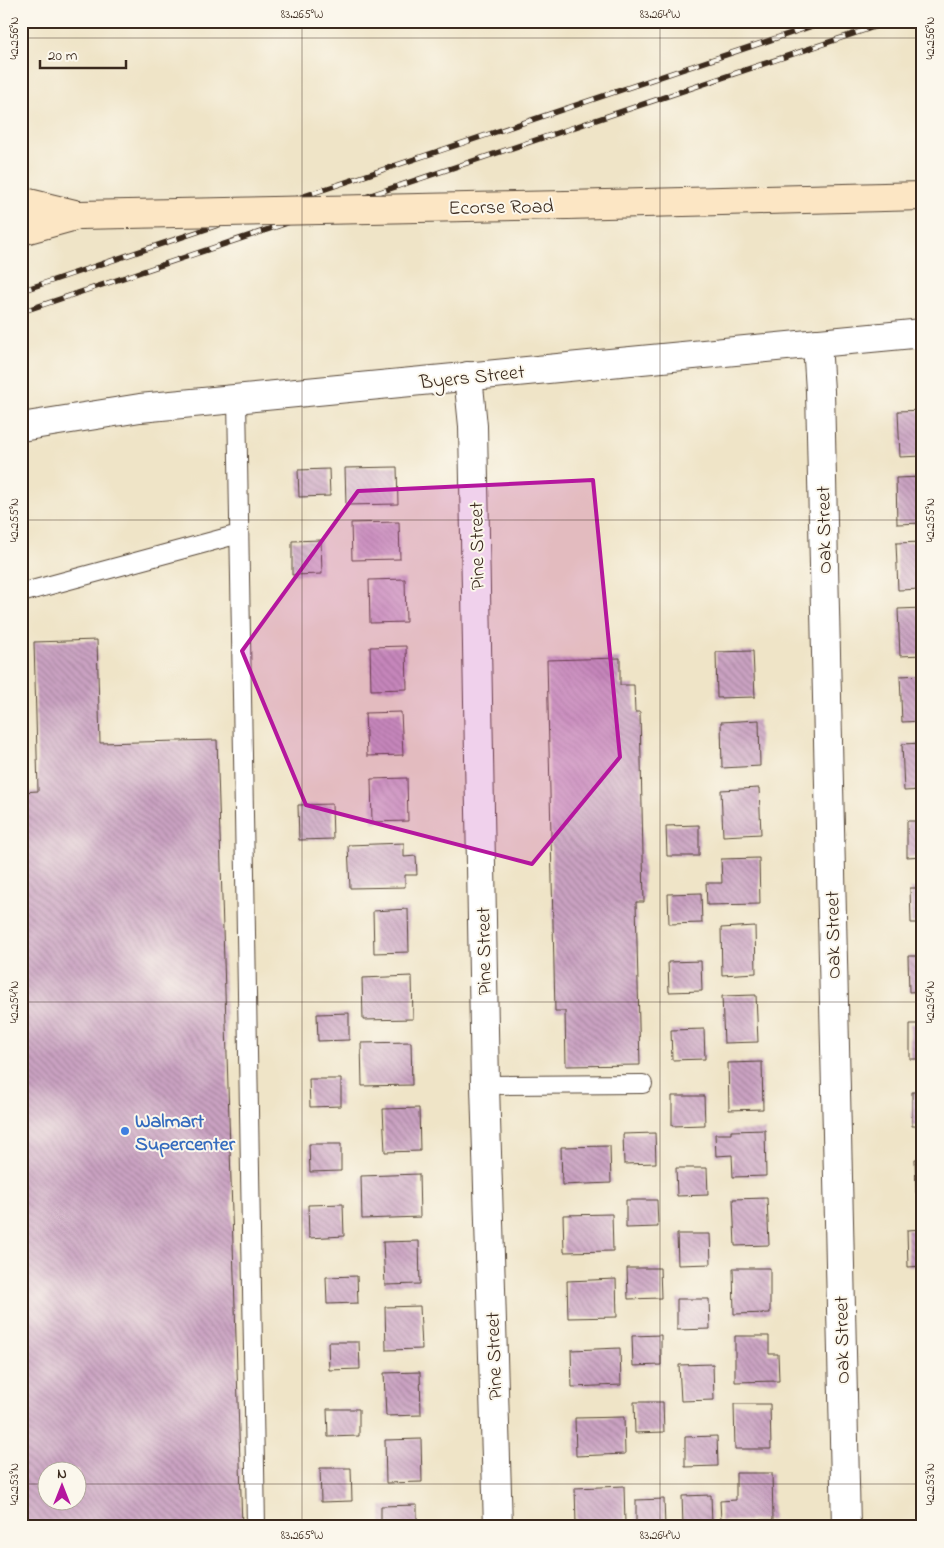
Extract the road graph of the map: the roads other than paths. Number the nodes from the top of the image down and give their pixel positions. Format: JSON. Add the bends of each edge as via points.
{"nodes":[{"id":1,"x":923,"y":196,"type":"edge"},
{"id":2,"x":21,"y":201,"type":"edge"},
{"id":3,"x":79,"y":214,"type":"junction"},
{"id":4,"x":21,"y":231,"type":"edge"},
{"id":5,"x":923,"y":333,"type":"edge"},
{"id":6,"x":816,"y":343,"type":"junction"},
{"id":7,"x":468,"y":376,"type":"junction"},
{"id":8,"x":237,"y":399,"type":"junction"},
{"id":9,"x":21,"y":427,"type":"edge"},
{"id":10,"x":239,"y":534,"type":"junction"},
{"id":11,"x":21,"y":593,"type":"edge"},
{"id":12,"x":485,"y":1084,"type":"junction"},
{"id":13,"x":643,"y":1084,"type":"dead end"},
{"id":14,"x":256,"y":1527,"type":"edge"},
{"id":15,"x":498,"y":1527,"type":"edge"},
{"id":16,"x":846,"y":1527,"type":"edge"}],
"edges":[{"from":1,"to":3,"type":"main road","name":"Ecorse Road","bridge":true},
{"from":2,"to":3,"type":"main road","name":"Ecorse Road"},
{"from":3,"to":4,"type":"main road","name":"Ecorse Road"},
{"from":5,"to":6,"type":"street","name":"Byers Street"},
{"from":6,"to":7,"type":"street","name":"Byers Street"},
{"from":6,"to":16,"type":"street","name":"Oak Street","via":[[820,401]]},
{"from":7,"to":8,"type":"street","name":"Byers Street"},
{"from":7,"to":12,"type":"street","name":"Pine Street","via":[[474,426]]},
{"from":8,"to":9,"type":"street","name":"Byers Street","via":[[140,408]]},
{"from":8,"to":10,"type":"lane"},
{"from":10,"to":11,"type":"lane"},
{"from":10,"to":14,"type":"lane"},
{"from":12,"to":13,"type":"lane"},
{"from":12,"to":15,"type":"street","name":"Pine Street"}]}
